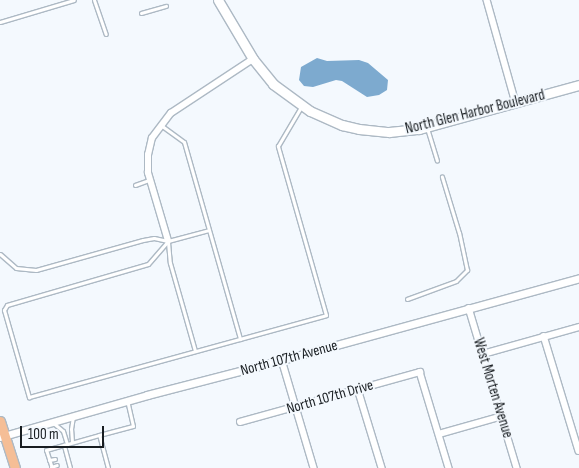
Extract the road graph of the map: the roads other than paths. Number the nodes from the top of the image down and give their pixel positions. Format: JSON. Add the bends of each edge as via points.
{"nodes":[{"id":1,"x":74,"y":0,"type":"edge"},
{"id":2,"x":94,"y":0,"type":"edge"},
{"id":3,"x":218,"y":0,"type":"edge"},
{"id":4,"x":487,"y":0,"type":"edge"},
{"id":5,"x":166,"y":6,"type":"dead end"},
{"id":6,"x":141,"y":13,"type":"dead end"},
{"id":7,"x":0,"y":22,"type":"edge"},
{"id":8,"x":106,"y":34,"type":"dead end"},
{"id":9,"x":253,"y":59,"type":"junction"},
{"id":10,"x":579,"y":85,"type":"edge"},
{"id":11,"x":516,"y":103,"type":"junction"},
{"id":12,"x":301,"y":106,"type":"junction"},
{"id":13,"x":160,"y":125,"type":"junction"},
{"id":14,"x":427,"y":127,"type":"junction"},
{"id":15,"x":437,"y":160,"type":"dead end"},
{"id":16,"x":442,"y":177,"type":"dead end"},
{"id":17,"x":149,"y":180,"type":"junction"},
{"id":18,"x":134,"y":184,"type":"dead end"},
{"id":19,"x":209,"y":230,"type":"junction"},
{"id":20,"x":168,"y":241,"type":"junction"},
{"id":21,"x":0,"y":254,"type":"edge"},
{"id":22,"x":579,"y":278,"type":"edge"},
{"id":23,"x":407,"y":299,"type":"dead end"},
{"id":24,"x":469,"y":308,"type":"junction"},
{"id":25,"x":579,"y":326,"type":"edge"},
{"id":26,"x":544,"y":336,"type":"junction"},
{"id":27,"x":240,"y":339,"type":"junction"},
{"id":28,"x":195,"y":351,"type":"junction"},
{"id":29,"x":483,"y":354,"type":"junction"},
{"id":30,"x":282,"y":360,"type":"junction"},
{"id":31,"x":358,"y":389,"type":"junction"},
{"id":32,"x":127,"y":400,"type":"junction"},
{"id":33,"x":295,"y":406,"type":"junction"},
{"id":34,"x":73,"y":416,"type":"junction"},
{"id":35,"x":502,"y":416,"type":"junction"},
{"id":36,"x":0,"y":421,"type":"edge"},
{"id":37,"x":51,"y":422,"type":"junction"},
{"id":38,"x":240,"y":422,"type":"dead end"},
{"id":39,"x":438,"y":434,"type":"junction"},
{"id":40,"x":99,"y":435,"type":"junction"},
{"id":41,"x":3,"y":436,"type":"edge"},
{"id":42,"x":72,"y":442,"type":"junction"},
{"id":43,"x":65,"y":444,"type":"junction"},
{"id":44,"x":579,"y":451,"type":"edge"},
{"id":45,"x":67,"y":455,"type":"junction"},
{"id":46,"x":61,"y":457,"type":"dead end"},
{"id":47,"x":55,"y":459,"type":"dead end"},
{"id":48,"x":49,"y":460,"type":"junction"},
{"id":49,"x":69,"y":462,"type":"junction"},
{"id":50,"x":62,"y":464,"type":"dead end"},
{"id":51,"x":57,"y":465,"type":"dead end"},
{"id":52,"x":15,"y":468,"type":"edge"},
{"id":53,"x":51,"y":468,"type":"edge"},
{"id":54,"x":70,"y":468,"type":"edge"},
{"id":55,"x":108,"y":468,"type":"edge"},
{"id":56,"x":314,"y":468,"type":"edge"},
{"id":57,"x":382,"y":468,"type":"edge"},
{"id":58,"x":449,"y":468,"type":"edge"},
{"id":59,"x":517,"y":468,"type":"edge"}],
"edges":[{"from":1,"to":7,"type":"lane"},
{"from":2,"to":8,"type":"lane"},
{"from":3,"to":9,"type":"main road","name":"North Glen Harbor Boulevard"},
{"from":4,"to":11,"type":"street"},
{"from":5,"to":6,"type":"lane"},
{"from":9,"to":12,"type":"main road","name":"North Glen Harbor Boulevard","via":[[273,84]]},
{"from":9,"to":13,"type":"street","via":[[182,105]]},
{"from":10,"to":11,"type":"main road","name":"North Glen Harbor Boulevard"},
{"from":11,"to":14,"type":"main road","name":"North Glen Harbor Boulevard"},
{"from":12,"to":14,"type":"main road","name":"North Glen Harbor Boulevard","via":[[342,124],[374,131]]},
{"from":12,"to":27,"type":"lane","via":[[278,146],[326,315]]},
{"from":13,"to":17,"type":"street","via":[[152,138],[148,155]]},
{"from":13,"to":19,"type":"lane","via":[[184,142]]},
{"from":14,"to":15,"type":"lane"},
{"from":16,"to":23,"type":"lane","via":[[467,270],[456,281]]},
{"from":17,"to":18,"type":"lane"},
{"from":17,"to":20,"type":"street"},
{"from":19,"to":20,"type":"lane"},
{"from":19,"to":27,"type":"lane"},
{"from":20,"to":21,"type":"lane","via":[[143,240],[36,270],[16,268]]},
{"from":20,"to":28,"type":"lane","via":[[170,263]]},
{"from":20,"to":28,"type":"lane","via":[[148,264],[6,305],[4,310],[29,397]]},
{"from":22,"to":24,"type":"street","name":"North 107th Avenue"},
{"from":24,"to":29,"type":"street","name":"West Morten Avenue"},
{"from":24,"to":30,"type":"street","name":"North 107th Avenue"},
{"from":25,"to":26,"type":"street"},
{"from":26,"to":29,"type":"street"},
{"from":26,"to":44,"type":"street"},
{"from":27,"to":28,"type":"lane"},
{"from":29,"to":35,"type":"street","name":"West Morten Avenue"},
{"from":30,"to":32,"type":"street","name":"North 107th Avenue"},
{"from":30,"to":33,"type":"street"},
{"from":31,"to":33,"type":"street","name":"North 107th Drive"},
{"from":31,"to":39,"type":"street","name":"North 107th Drive","via":[[420,372]]},
{"from":31,"to":57,"type":"street"},
{"from":32,"to":34,"type":"street","name":"North 107th Avenue"},
{"from":32,"to":40,"type":"lane","via":[[133,426]]},
{"from":33,"to":38,"type":"street","name":"North 107th Drive"},
{"from":33,"to":56,"type":"street"},
{"from":34,"to":37,"type":"street","name":"North 107th Avenue"},
{"from":34,"to":42,"type":"lane"},
{"from":35,"to":39,"type":"street"},
{"from":35,"to":59,"type":"street","name":"West Morten Avenue"},
{"from":36,"to":41,"type":"main road"},
{"from":37,"to":41,"type":"street","name":"North 107th Avenue"},
{"from":37,"to":43,"type":"lane","via":[[63,431]]},
{"from":39,"to":58,"type":"street"},
{"from":40,"to":42,"type":"lane"},
{"from":40,"to":55,"type":"lane"},
{"from":41,"to":52,"type":"main road"},
{"from":42,"to":43,"type":"lane"},
{"from":43,"to":45,"type":"lane"},
{"from":43,"to":48,"type":"lane","via":[[46,450]]},
{"from":45,"to":46,"type":"lane"},
{"from":45,"to":49,"type":"lane"},
{"from":47,"to":48,"type":"lane"},
{"from":48,"to":53,"type":"lane"},
{"from":49,"to":50,"type":"lane"},
{"from":49,"to":54,"type":"lane"},
{"from":51,"to":53,"type":"lane"}]}
